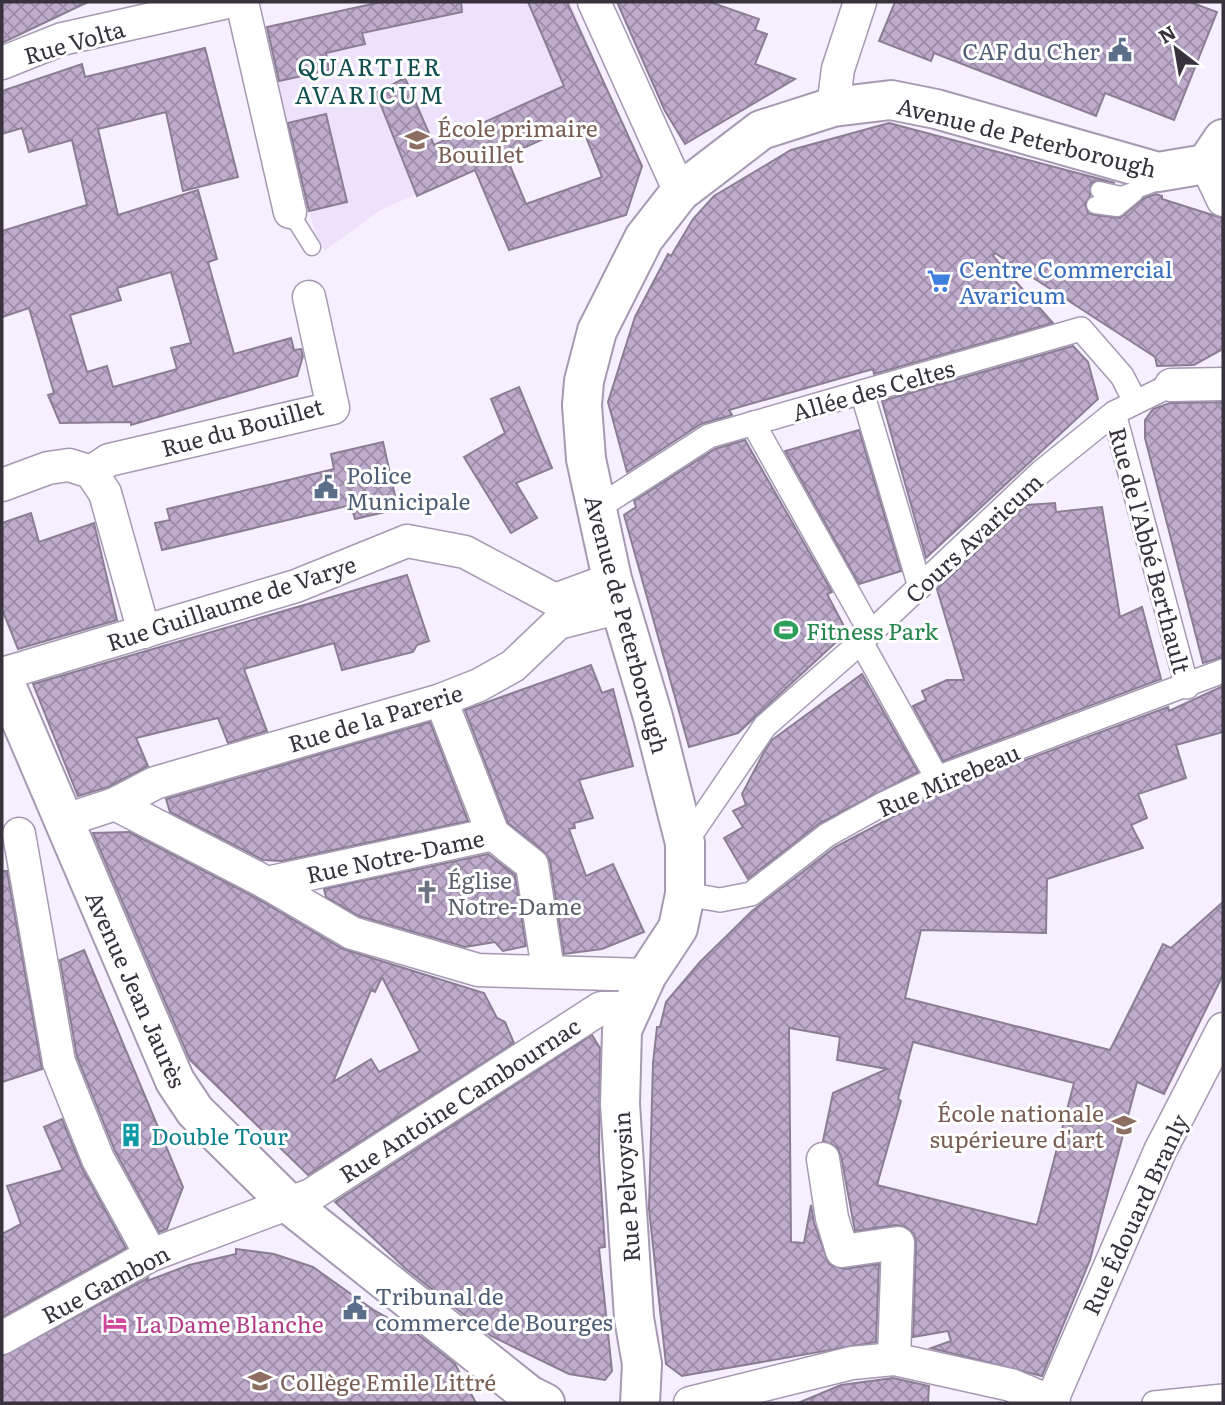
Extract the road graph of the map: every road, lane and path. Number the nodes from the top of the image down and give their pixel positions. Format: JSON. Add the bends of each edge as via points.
{"nodes":[{"id":1,"x":228,"y":2,"type":"edge"},
{"id":2,"x":242,"y":2,"type":"edge"},
{"id":3,"x":594,"y":2,"type":"edge"},
{"id":4,"x":860,"y":2,"type":"edge"},
{"id":5,"x":2,"y":63,"type":"edge"},
{"id":6,"x":833,"y":107,"type":"junction"},
{"id":7,"x":1215,"y":152,"type":"edge"},
{"id":8,"x":680,"y":192,"type":"junction"},
{"id":9,"x":1097,"y":198,"type":"dead end"},
{"id":10,"x":1223,"y":200,"type":"edge"},
{"id":11,"x":290,"y":212,"type":"joint"},
{"id":12,"x":312,"y":247,"type":"dead end"},
{"id":13,"x":309,"y":297,"type":"dead end"},
{"id":14,"x":1223,"y":384,"type":"edge"},
{"id":15,"x":1171,"y":385,"type":"joint"},
{"id":16,"x":862,"y":392,"type":"junction"},
{"id":17,"x":1135,"y":401,"type":"junction"},
{"id":18,"x":1114,"y":413,"type":"junction"},
{"id":19,"x":753,"y":423,"type":"junction"},
{"id":20,"x":91,"y":472,"type":"junction"},
{"id":21,"x":2,"y":485,"type":"edge"},
{"id":22,"x":596,"y":509,"type":"junction"},
{"id":23,"x":920,"y":587,"type":"junction"},
{"id":24,"x":616,"y":593,"type":"junction"},
{"id":25,"x":144,"y":632,"type":"junction"},
{"id":26,"x":866,"y":638,"type":"junction"},
{"id":27,"x":1223,"y":671,"type":"edge"},
{"id":28,"x":2,"y":675,"type":"edge"},
{"id":29,"x":1187,"y":687,"type":"junction"},
{"id":30,"x":441,"y":700,"type":"junction"},
{"id":31,"x":937,"y":778,"type":"junction"},
{"id":32,"x":115,"y":804,"type":"junction"},
{"id":33,"x":63,"y":821,"type":"junction"},
{"id":34,"x":19,"y":834,"type":"dead end"},
{"id":35,"x":493,"y":834,"type":"junction"},
{"id":36,"x":685,"y":843,"type":"junction"},
{"id":37,"x":267,"y":883,"type":"junction"},
{"id":38,"x":685,"y":894,"type":"junction"},
{"id":39,"x":548,"y":970,"type":"junction"},
{"id":40,"x":639,"y":991,"type":"junction"},
{"id":41,"x":1223,"y":1029,"type":"edge"},
{"id":42,"x":823,"y":1159,"type":"dead end"},
{"id":43,"x":289,"y":1204,"type":"junction"},
{"id":44,"x":151,"y":1255,"type":"junction"},
{"id":45,"x":2,"y":1338,"type":"edge"},
{"id":46,"x":894,"y":1359,"type":"junction"},
{"id":47,"x":1223,"y":1396,"type":"edge"},
{"id":48,"x":535,"y":1401,"type":"edge"},
{"id":49,"x":640,"y":1403,"type":"edge"},
{"id":50,"x":690,"y":1403,"type":"edge"},
{"id":51,"x":1052,"y":1403,"type":"edge"},
{"id":52,"x":1154,"y":1403,"type":"edge"}],
"edges":[{"from":1,"to":5,"type":"street","name":"Rue Volta","via":[[62,39]]},
{"from":2,"to":11,"type":"street"},
{"from":3,"to":8,"type":"street"},
{"from":4,"to":6,"type":"street","via":[[838,69]]},
{"from":6,"to":7,"type":"street","name":"Avenue de Peterborough","via":[[891,100],[936,109],[1157,172]]},
{"from":6,"to":8,"type":"street","name":"Avenue de Peterborough","via":[[761,130]]},
{"from":7,"to":9,"type":"lane","via":[[1140,190],[1117,208]]},
{"from":7,"to":10,"type":"street"},
{"from":8,"to":22,"type":"street","name":"Avenue de Peterborough","via":[[644,238],[597,331],[582,405]]},
{"from":11,"to":12,"type":"lane"},
{"from":13,"to":20,"type":"street","name":"Rue du Bouillet","via":[[332,408],[109,460]]},
{"from":14,"to":15,"type":"street"},
{"from":15,"to":17,"type":"street","name":"Cours Avaricum"},
{"from":16,"to":17,"type":"street","name":"Allée des Celtes","via":[[1081,329],[1122,376]]},
{"from":16,"to":19,"type":"street","name":"Allée des Celtes"},
{"from":16,"to":23,"type":"street"},
{"from":17,"to":18,"type":"street","name":"Cours Avaricum"},
{"from":18,"to":23,"type":"street","name":"Cours Avaricum","via":[[1041,472]]},
{"from":18,"to":29,"type":"street","name":"Rue de l'Abbé Berthault"},
{"from":19,"to":22,"type":"street","name":"Allée des Celtes","via":[[709,436]]},
{"from":19,"to":26,"type":"street"},
{"from":20,"to":21,"type":"street","via":[[69,464]]},
{"from":20,"to":25,"type":"street","via":[[104,493]]},
{"from":22,"to":24,"type":"street","name":"Avenue de Peterborough"},
{"from":23,"to":26,"type":"street","name":"Cours Avaricum"},
{"from":24,"to":25,"type":"street","name":"Rue Guillaume de Varye","via":[[555,600],[465,552],[407,541],[296,586]]},
{"from":24,"to":30,"type":"street","name":"Rue de la Parerie","via":[[558,623],[513,666]]},
{"from":24,"to":36,"type":"street","name":"Avenue de Peterborough"},
{"from":25,"to":28,"type":"street","name":"Rue Guillaume de Varye"},
{"from":26,"to":31,"type":"street"},
{"from":26,"to":36,"type":"street","name":"Cours Avaricum","via":[[765,726]]},
{"from":27,"to":29,"type":"street","name":"Rue Mirebeau"},
{"from":28,"to":33,"type":"street","name":"Avenue Jean Jaurès"},
{"from":29,"to":31,"type":"street","name":"Rue Mirebeau"},
{"from":30,"to":32,"type":"street","name":"Rue de la Parerie","via":[[155,783]]},
{"from":30,"to":35,"type":"street"},
{"from":31,"to":38,"type":"street","name":"Rue Mirebeau","via":[[827,835],[751,894],[720,900]]},
{"from":32,"to":33,"type":"street"},
{"from":32,"to":37,"type":"street","name":"Rue Notre-Dame"},
{"from":33,"to":43,"type":"street","name":"Avenue Jean Jaurès","via":[[175,1081],[195,1111]]},
{"from":34,"to":44,"type":"street","via":[[59,1062],[98,1158]]},
{"from":35,"to":37,"type":"street","name":"Rue Notre-Dame"},
{"from":35,"to":39,"type":"street","name":"Rue Notre-Dame","via":[[532,865]]},
{"from":36,"to":38,"type":"street"},
{"from":37,"to":39,"type":"street","name":"Rue Notre-Dame","via":[[352,933],[478,970]]},
{"from":38,"to":40,"type":"street","via":[[678,929]]},
{"from":39,"to":40,"type":"street","name":"Rue Notre-Dame"},
{"from":40,"to":43,"type":"street","name":"Rue Antoine Cambournac","via":[[601,1008],[311,1195]]},
{"from":40,"to":49,"type":"street","name":"Rue Pelvoysin","via":[[622,1030],[620,1104],[634,1318],[642,1364]]},
{"from":41,"to":51,"type":"street","name":"Rue Édouard Branly","via":[[1160,1151]]},
{"from":42,"to":46,"type":"street","via":[[842,1251],[898,1243]]},
{"from":43,"to":44,"type":"street","name":"Rue Gambon"},
{"from":43,"to":48,"type":"street","name":"Avenue Jean Jaurès"},
{"from":44,"to":45,"type":"street","name":"Rue Gambon"},
{"from":46,"to":50,"type":"street","via":[[852,1363]]},
{"from":46,"to":51,"type":"street","via":[[1011,1385]]},
{"from":47,"to":52,"type":"street"}]}
